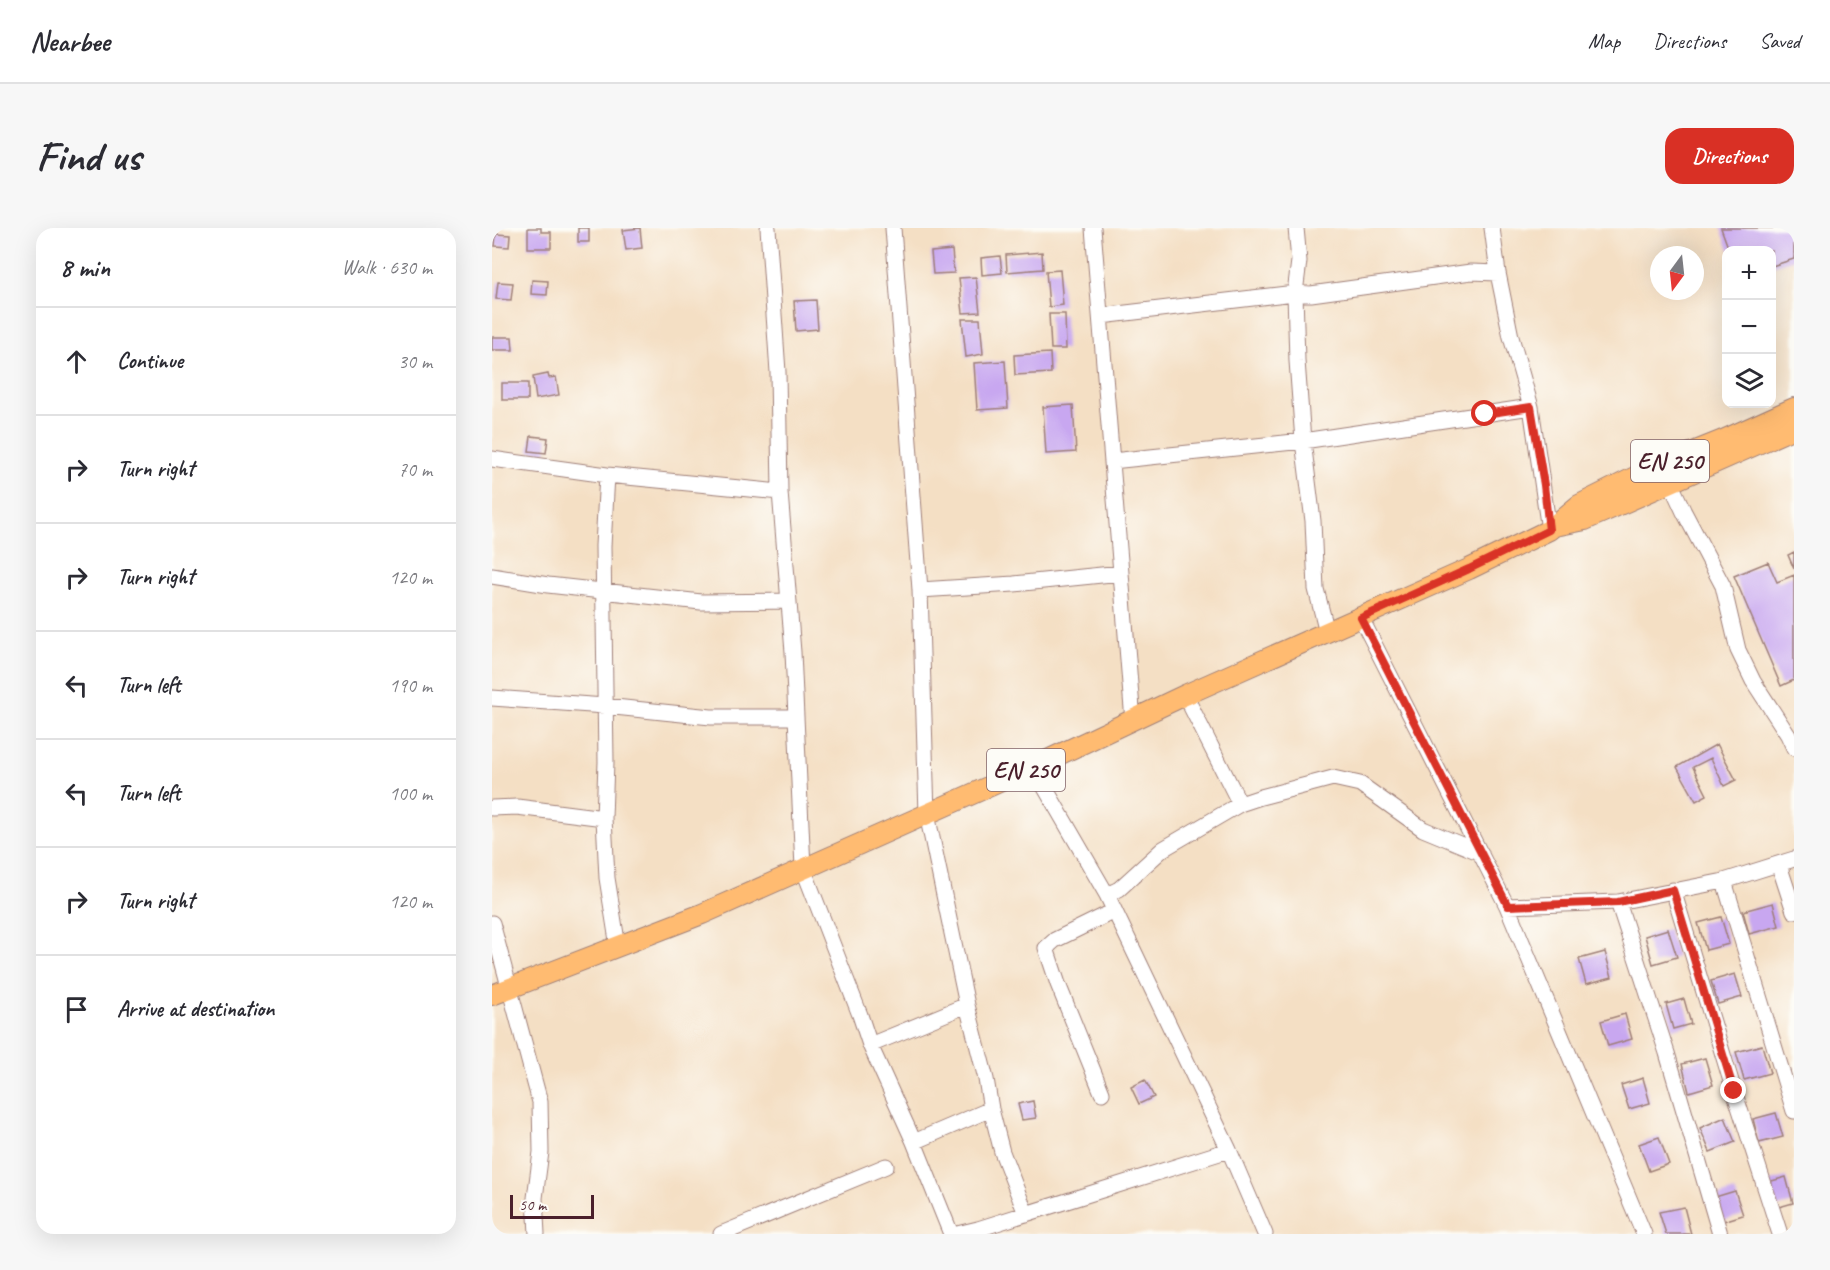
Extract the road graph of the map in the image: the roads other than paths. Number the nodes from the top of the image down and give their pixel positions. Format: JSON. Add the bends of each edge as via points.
{"nodes":[{"id":1,"x":768,"y":228,"type":"edge"},
{"id":2,"x":893,"y":228,"type":"edge"},
{"id":3,"x":1093,"y":228,"type":"edge"},
{"id":4,"x":1296,"y":228,"type":"edge"},
{"id":5,"x":1492,"y":228,"type":"edge"},
{"id":6,"x":1498,"y":273,"type":"junction"},
{"id":7,"x":1295,"y":293,"type":"junction"},
{"id":8,"x":1101,"y":315,"type":"junction"},
{"id":9,"x":1531,"y":407,"type":"junction"},
{"id":10,"x":1794,"y":408,"type":"edge"},
{"id":11,"x":1794,"y":428,"type":"edge"},
{"id":12,"x":1303,"y":441,"type":"junction"},
{"id":13,"x":492,"y":459,"type":"edge"},
{"id":14,"x":1112,"y":461,"type":"junction"},
{"id":15,"x":607,"y":475,"type":"junction"},
{"id":16,"x":1670,"y":482,"type":"junction"},
{"id":17,"x":780,"y":492,"type":"junction"},
{"id":18,"x":1551,"y":528,"type":"junction"},
{"id":19,"x":1121,"y":573,"type":"junction"},
{"id":20,"x":492,"y":576,"type":"edge"},
{"id":21,"x":920,"y":590,"type":"junction"},
{"id":22,"x":603,"y":592,"type":"junction"},
{"id":23,"x":789,"y":601,"type":"junction"},
{"id":24,"x":1361,"y":618,"type":"junction"},
{"id":25,"x":1327,"y":632,"type":"junction"},
{"id":26,"x":1185,"y":695,"type":"junction"},
{"id":27,"x":492,"y":698,"type":"edge"},
{"id":28,"x":605,"y":706,"type":"junction"},
{"id":29,"x":796,"y":717,"type":"junction"},
{"id":30,"x":1133,"y":721,"type":"junction"},
{"id":31,"x":1794,"y":748,"type":"edge"},
{"id":32,"x":1033,"y":767,"type":"junction"},
{"id":33,"x":1240,"y":804,"type":"junction"},
{"id":34,"x":492,"y":808,"type":"edge"},
{"id":35,"x":927,"y":814,"type":"junction"},
{"id":36,"x":604,"y":818,"type":"junction"},
{"id":37,"x":1481,"y":853,"type":"junction"},
{"id":38,"x":1794,"y":859,"type":"edge"},
{"id":39,"x":1779,"y":864,"type":"junction"},
{"id":40,"x":803,"y":868,"type":"junction"},
{"id":41,"x":1724,"y":881,"type":"junction"},
{"id":42,"x":1673,"y":890,"type":"junction"},
{"id":43,"x":1107,"y":895,"type":"junction"},
{"id":44,"x":1618,"y":902,"type":"junction"},
{"id":45,"x":1508,"y":906,"type":"junction"},
{"id":46,"x":1114,"y":911,"type":"junction"},
{"id":47,"x":1794,"y":911,"type":"edge"},
{"id":48,"x":492,"y":923,"type":"edge"},
{"id":49,"x":618,"y":947,"type":"junction"},
{"id":50,"x":501,"y":992,"type":"edge"},
{"id":51,"x":967,"y":1005,"type":"junction"},
{"id":52,"x":870,"y":1045,"type":"junction"},
{"id":53,"x":1102,"y":1094,"type":"dead end"},
{"id":54,"x":991,"y":1109,"type":"junction"},
{"id":55,"x":1794,"y":1111,"type":"edge"},
{"id":56,"x":914,"y":1142,"type":"junction"},
{"id":57,"x":1229,"y":1150,"type":"junction"},
{"id":58,"x":886,"y":1166,"type":"dead end"},
{"id":59,"x":1026,"y":1214,"type":"junction"},
{"id":60,"x":537,"y":1234,"type":"edge"},
{"id":61,"x":721,"y":1234,"type":"edge"},
{"id":62,"x":951,"y":1234,"type":"edge"},
{"id":63,"x":957,"y":1234,"type":"edge"},
{"id":64,"x":1265,"y":1234,"type":"edge"},
{"id":65,"x":1644,"y":1234,"type":"edge"},
{"id":66,"x":1720,"y":1234,"type":"edge"},
{"id":67,"x":1780,"y":1234,"type":"edge"}],
"edges":[{"from":1,"to":17,"type":"street","via":[[778,372]]},
{"from":2,"to":21,"type":"street"},
{"from":3,"to":8,"type":"street"},
{"from":4,"to":7,"type":"street","via":[[1299,261]]},
{"from":5,"to":6,"type":"street"},
{"from":6,"to":7,"type":"street","via":[[1471,272]]},
{"from":6,"to":9,"type":"street"},
{"from":7,"to":8,"type":"street"},
{"from":7,"to":12,"type":"street"},
{"from":8,"to":14,"type":"street"},
{"from":9,"to":12,"type":"street"},
{"from":9,"to":18,"type":"street"},
{"from":10,"to":18,"type":"main road","number":"EN 250","via":[[1651,469],[1579,505]]},
{"from":11,"to":16,"type":"main road","number":"EN 250"},
{"from":12,"to":14,"type":"street"},
{"from":12,"to":25,"type":"street","via":[[1316,589]]},
{"from":13,"to":15,"type":"street"},
{"from":14,"to":19,"type":"street"},
{"from":15,"to":17,"type":"street"},
{"from":15,"to":22,"type":"street"},
{"from":16,"to":18,"type":"main road","number":"EN 250","via":[[1586,520]]},
{"from":16,"to":31,"type":"street","via":[[1723,586],[1738,650]]},
{"from":17,"to":23,"type":"street"},
{"from":18,"to":24,"type":"main road","number":"EN 250"},
{"from":19,"to":21,"type":"street"},
{"from":19,"to":30,"type":"street"},
{"from":20,"to":22,"type":"street"},
{"from":21,"to":35,"type":"street"},
{"from":22,"to":23,"type":"street","via":[[701,602]]},
{"from":22,"to":28,"type":"street"},
{"from":23,"to":29,"type":"street"},
{"from":24,"to":25,"type":"main road","number":"EN 250"},
{"from":24,"to":37,"type":"street"},
{"from":25,"to":26,"type":"main road","number":"EN 250"},
{"from":26,"to":30,"type":"main road","number":"EN 250"},
{"from":26,"to":33,"type":"street"},
{"from":27,"to":28,"type":"street"},
{"from":28,"to":29,"type":"street","via":[[711,717]]},
{"from":28,"to":36,"type":"street"},
{"from":29,"to":40,"type":"street"},
{"from":30,"to":32,"type":"main road","number":"EN 250"},
{"from":32,"to":35,"type":"main road","number":"EN 250"},
{"from":32,"to":43,"type":"street"},
{"from":33,"to":37,"type":"street","via":[[1333,778],[1360,784],[1423,829]]},
{"from":33,"to":43,"type":"street","via":[[1163,849]]},
{"from":34,"to":36,"type":"street","via":[[517,807]]},
{"from":35,"to":40,"type":"main road","number":"EN 250"},
{"from":35,"to":51,"type":"street"},
{"from":36,"to":49,"type":"street","via":[[607,878]]},
{"from":37,"to":45,"type":"street"},
{"from":38,"to":39,"type":"street"},
{"from":39,"to":41,"type":"street"},
{"from":39,"to":47,"type":"street"},
{"from":40,"to":49,"type":"main road","number":"EN 250"},
{"from":40,"to":52,"type":"street"},
{"from":41,"to":42,"type":"street"},
{"from":41,"to":55,"type":"street"},
{"from":42,"to":44,"type":"street"},
{"from":42,"to":67,"type":"street"},
{"from":43,"to":46,"type":"street"},
{"from":44,"to":45,"type":"street"},
{"from":44,"to":66,"type":"street"},
{"from":45,"to":65,"type":"street"},
{"from":46,"to":53,"type":"street","via":[[1046,948]]},
{"from":46,"to":57,"type":"street"},
{"from":48,"to":50,"type":"street"},
{"from":49,"to":50,"type":"main road","number":"EN 250"},
{"from":50,"to":60,"type":"street","via":[[540,1101]]},
{"from":51,"to":52,"type":"street"},
{"from":51,"to":54,"type":"street"},
{"from":52,"to":56,"type":"street"},
{"from":54,"to":56,"type":"street"},
{"from":54,"to":59,"type":"street","via":[[1002,1152]]},
{"from":56,"to":62,"type":"street"},
{"from":57,"to":59,"type":"street"},
{"from":57,"to":64,"type":"street"},
{"from":58,"to":61,"type":"street"},
{"from":59,"to":63,"type":"street"}]}
